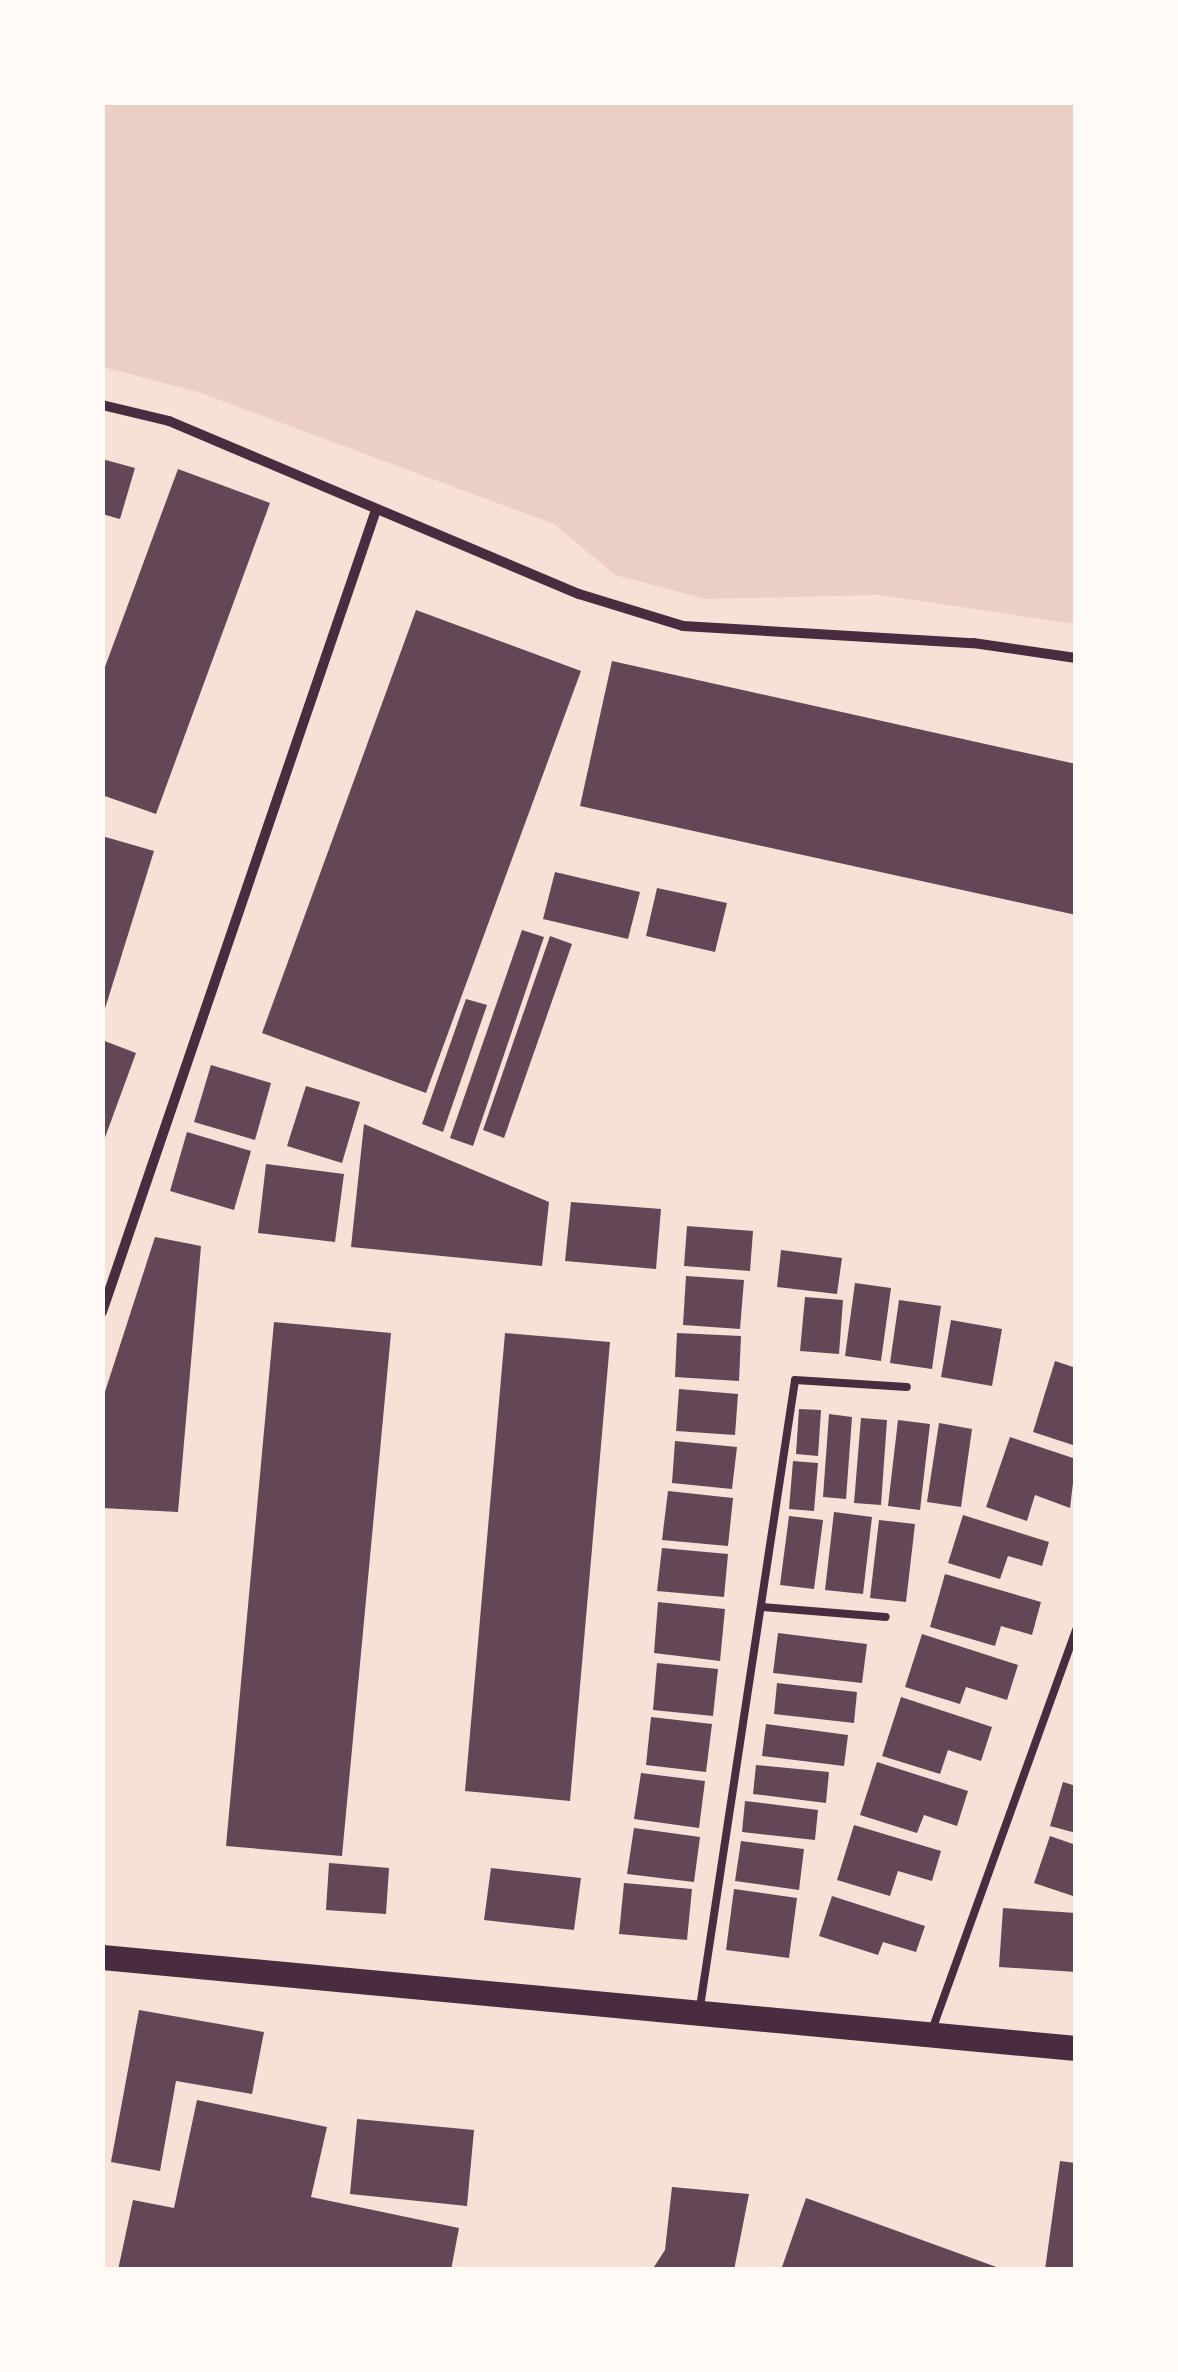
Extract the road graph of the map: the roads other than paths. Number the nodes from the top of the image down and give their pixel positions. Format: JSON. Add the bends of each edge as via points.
{"nodes":[{"id":1,"x":102,"y":405,"type":"edge"},
{"id":2,"x":376,"y":510,"type":"junction"},
{"id":3,"x":1076,"y":658,"type":"edge"},
{"id":4,"x":102,"y":1312,"type":"edge"},
{"id":5,"x":907,"y":1387,"type":"dead end"},
{"id":6,"x":761,"y":1607,"type":"junction"},
{"id":7,"x":886,"y":1618,"type":"dead end"},
{"id":8,"x":1076,"y":1630,"type":"edge"},
{"id":9,"x":102,"y":1958,"type":"edge"},
{"id":10,"x":699,"y":2012,"type":"junction"},
{"id":11,"x":931,"y":2034,"type":"junction"},
{"id":12,"x":1076,"y":2048,"type":"edge"}],
"edges":[{"from":1,"to":2,"type":"street","via":[[169,420]]},
{"from":2,"to":3,"type":"street","via":[[683,626]]},
{"from":2,"to":4,"type":"street"},
{"from":5,"to":6,"type":"lane","via":[[795,1380]]},
{"from":6,"to":7,"type":"lane"},
{"from":6,"to":10,"type":"lane"},
{"from":8,"to":11,"type":"lane"},
{"from":9,"to":10,"type":"main road"},
{"from":10,"to":11,"type":"main road"},
{"from":11,"to":12,"type":"main road"}]}
